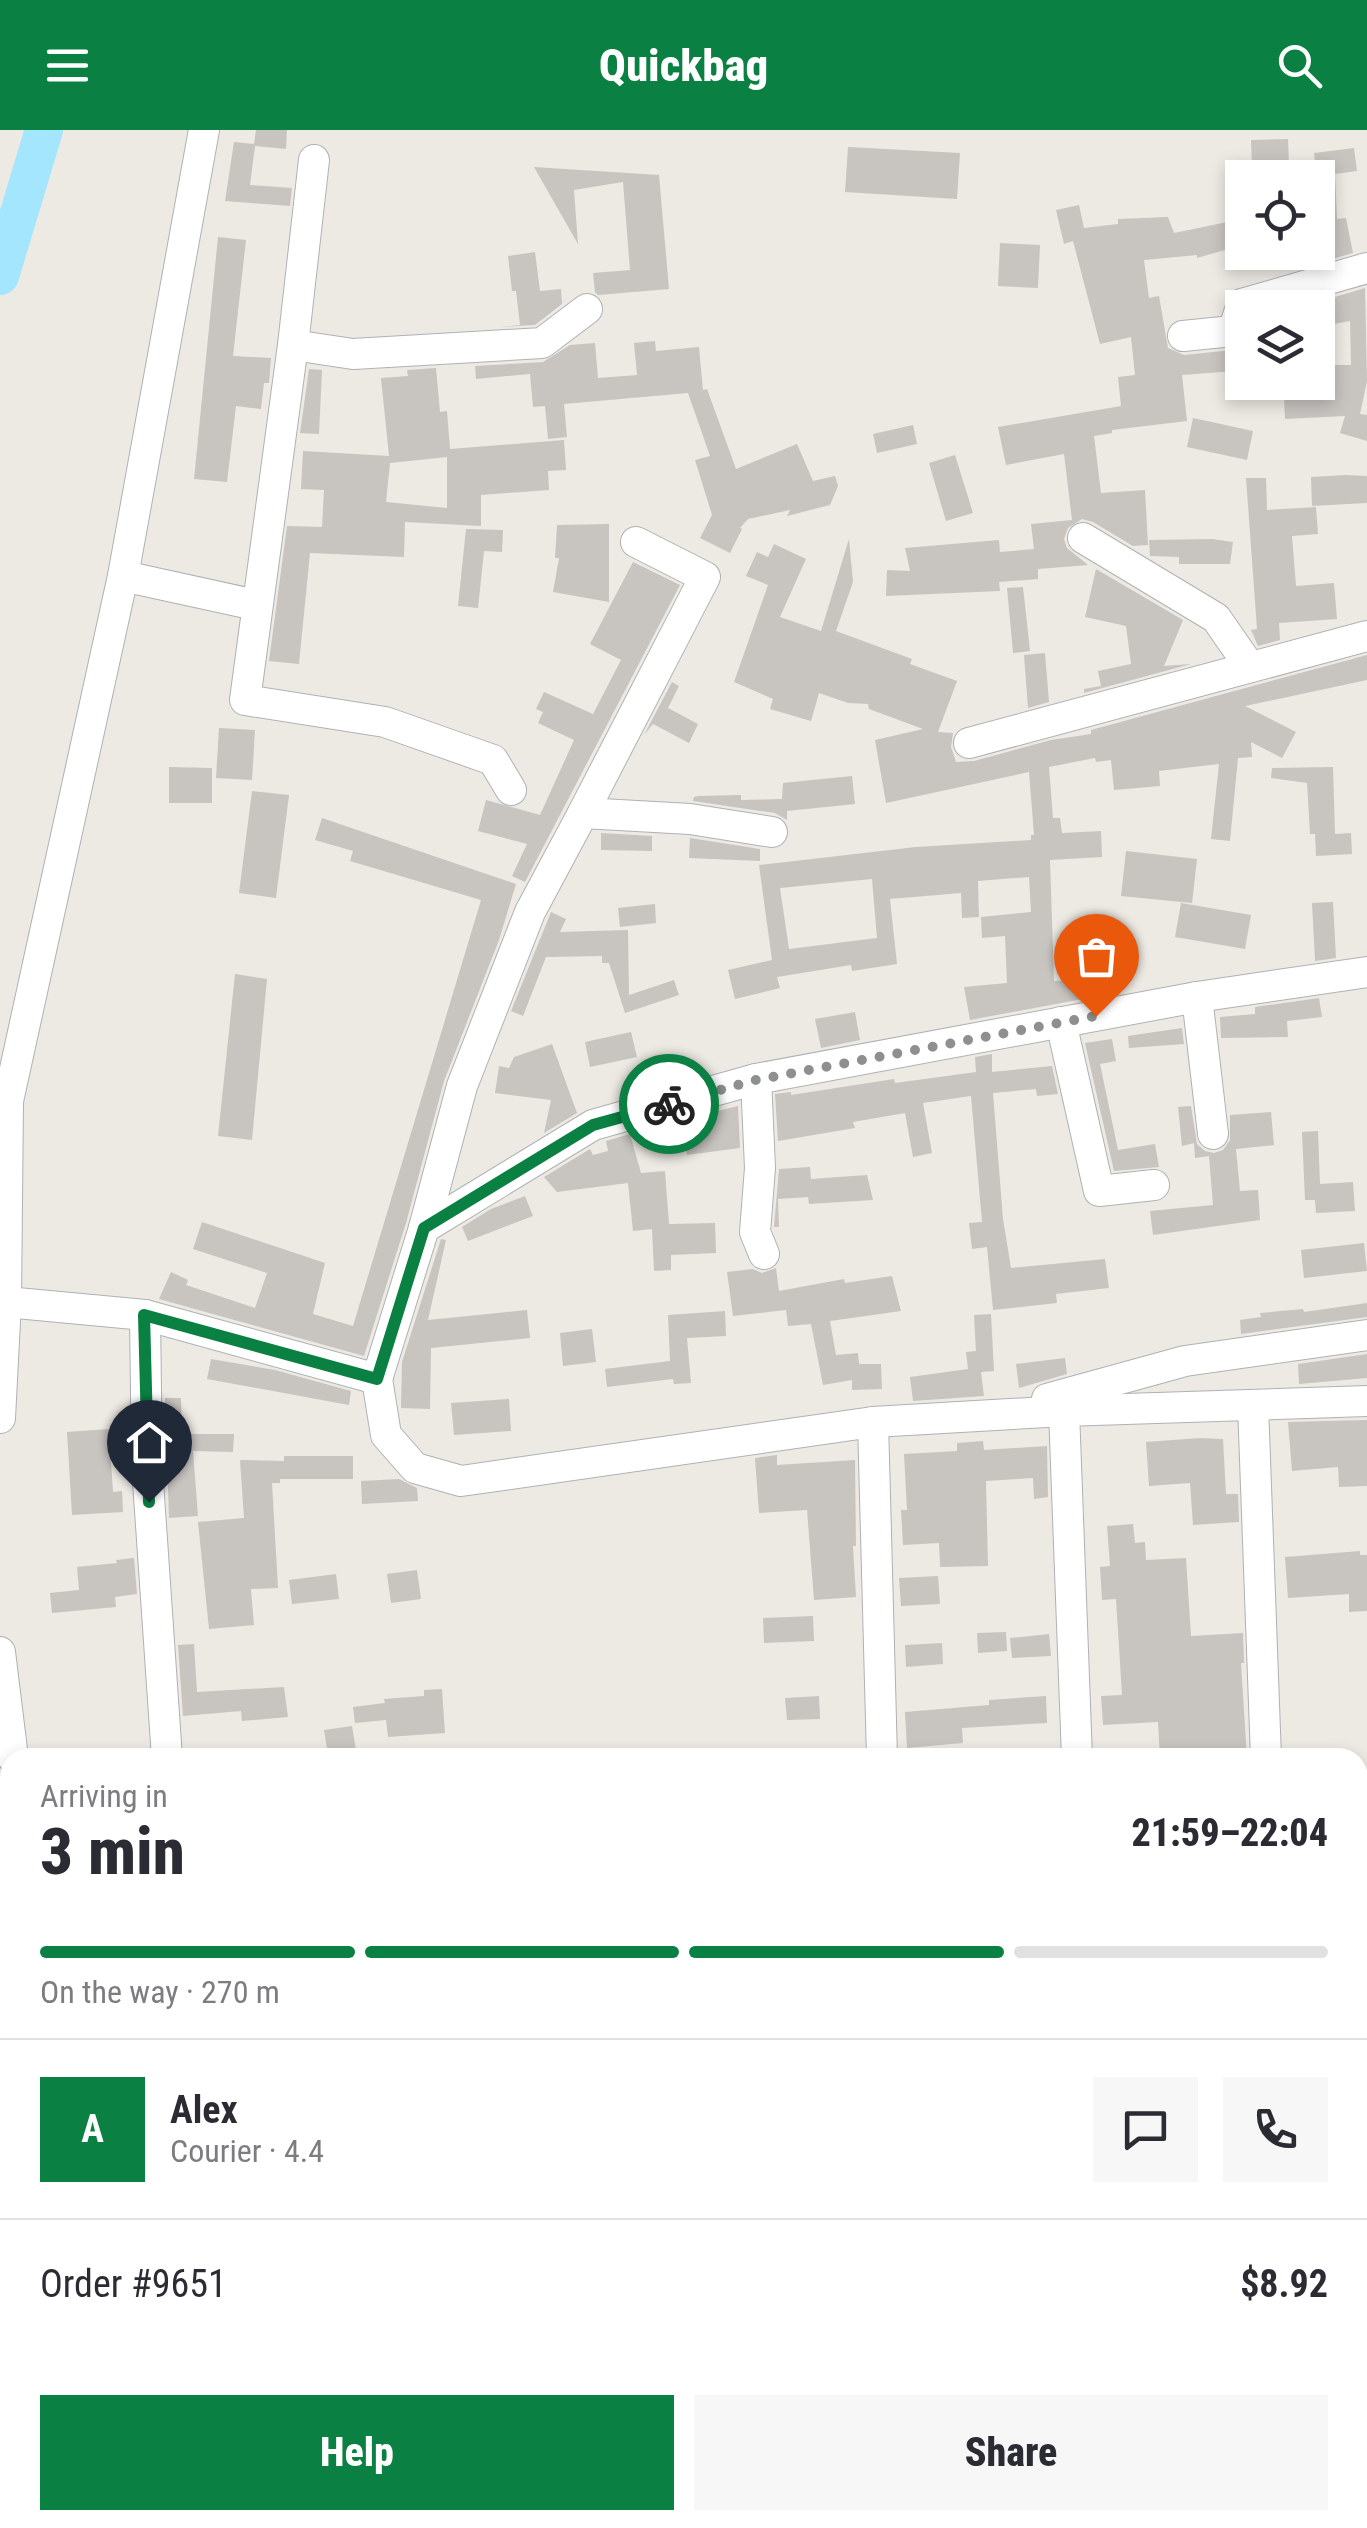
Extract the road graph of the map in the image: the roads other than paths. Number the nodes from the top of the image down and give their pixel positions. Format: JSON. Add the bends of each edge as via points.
{"nodes":[{"id":1,"x":204,"y":130,"type":"edge"},
{"id":2,"x":314,"y":160,"type":"dead end"},
{"id":3,"x":1367,"y":268,"type":"edge"},
{"id":4,"x":587,"y":309,"type":"dead end"},
{"id":5,"x":1183,"y":336,"type":"dead end"},
{"id":6,"x":293,"y":346,"type":"junction"},
{"id":7,"x":1083,"y":538,"type":"dead end"},
{"id":8,"x":636,"y":542,"type":"dead end"},
{"id":9,"x":123,"y":576,"type":"junction"},
{"id":10,"x":256,"y":605,"type":"junction"},
{"id":11,"x":1367,"y":636,"type":"edge"},
{"id":12,"x":1250,"y":667,"type":"junction"},
{"id":13,"x":968,"y":744,"type":"dead end"},
{"id":14,"x":511,"y":790,"type":"dead end"},
{"id":15,"x":584,"y":813,"type":"junction"},
{"id":16,"x":772,"y":832,"type":"dead end"},
{"id":17,"x":1367,"y":972,"type":"edge"},
{"id":18,"x":1197,"y":998,"type":"junction"},
{"id":19,"x":1062,"y":1022,"type":"junction"},
{"id":20,"x":756,"y":1080,"type":"junction"},
{"id":21,"x":1213,"y":1134,"type":"dead end"},
{"id":22,"x":1154,"y":1185,"type":"dead end"},
{"id":23,"x":424,"y":1228,"type":"junction"},
{"id":24,"x":764,"y":1254,"type":"dead end"},
{"id":25,"x":6,"y":1302,"type":"junction"},
{"id":26,"x":144,"y":1315,"type":"junction"},
{"id":27,"x":1367,"y":1335,"type":"edge"},
{"id":28,"x":377,"y":1379,"type":"junction"},
{"id":29,"x":1367,"y":1401,"type":"edge"},
{"id":30,"x":1253,"y":1405,"type":"junction"},
{"id":31,"x":1064,"y":1411,"type":"junction"},
{"id":32,"x":989,"y":1415,"type":"junction"},
{"id":33,"x":0,"y":1418,"type":"edge"},
{"id":34,"x":873,"y":1422,"type":"junction"},
{"id":35,"x":0,"y":1652,"type":"edge"},
{"id":36,"x":12,"y":1748,"type":"edge"},
{"id":37,"x":166,"y":1748,"type":"edge"},
{"id":38,"x":882,"y":1748,"type":"edge"},
{"id":39,"x":1077,"y":1748,"type":"edge"},
{"id":40,"x":1266,"y":1748,"type":"edge"}],
"edges":[{"from":1,"to":9,"type":"street"},
{"from":2,"to":6,"type":"street"},
{"from":3,"to":5,"type":"street","via":[[1242,304],[1233,331]]},
{"from":4,"to":6,"type":"street","via":[[542,343],[353,354]]},
{"from":6,"to":10,"type":"street"},
{"from":7,"to":12,"type":"street","via":[[1216,618]]},
{"from":8,"to":15,"type":"street","via":[[704,577]]},
{"from":9,"to":10,"type":"street"},
{"from":9,"to":25,"type":"street","via":[[8,1101]]},
{"from":10,"to":14,"type":"street","via":[[245,700],[385,722],[494,760]]},
{"from":11,"to":12,"type":"street"},
{"from":12,"to":13,"type":"street"},
{"from":15,"to":16,"type":"street"},
{"from":15,"to":23,"type":"street","via":[[530,912],[462,1086]]},
{"from":17,"to":18,"type":"street"},
{"from":18,"to":19,"type":"street"},
{"from":18,"to":21,"type":"street"},
{"from":19,"to":20,"type":"street"},
{"from":19,"to":22,"type":"street","via":[[1099,1191]]},
{"from":20,"to":23,"type":"street","via":[[593,1125]]},
{"from":20,"to":24,"type":"street","via":[[756,1232]]},
{"from":23,"to":28,"type":"street"},
{"from":25,"to":26,"type":"street"},
{"from":25,"to":33,"type":"street"},
{"from":26,"to":28,"type":"street"},
{"from":26,"to":37,"type":"street"},
{"from":27,"to":32,"type":"street","via":[[1185,1361]]},
{"from":28,"to":34,"type":"street","via":[[386,1435],[415,1468],[461,1480]]},
{"from":29,"to":30,"type":"street"},
{"from":30,"to":31,"type":"street"},
{"from":30,"to":40,"type":"street"},
{"from":31,"to":32,"type":"street"},
{"from":31,"to":39,"type":"street"},
{"from":32,"to":34,"type":"street"},
{"from":34,"to":38,"type":"street"},
{"from":35,"to":36,"type":"street"}]}
